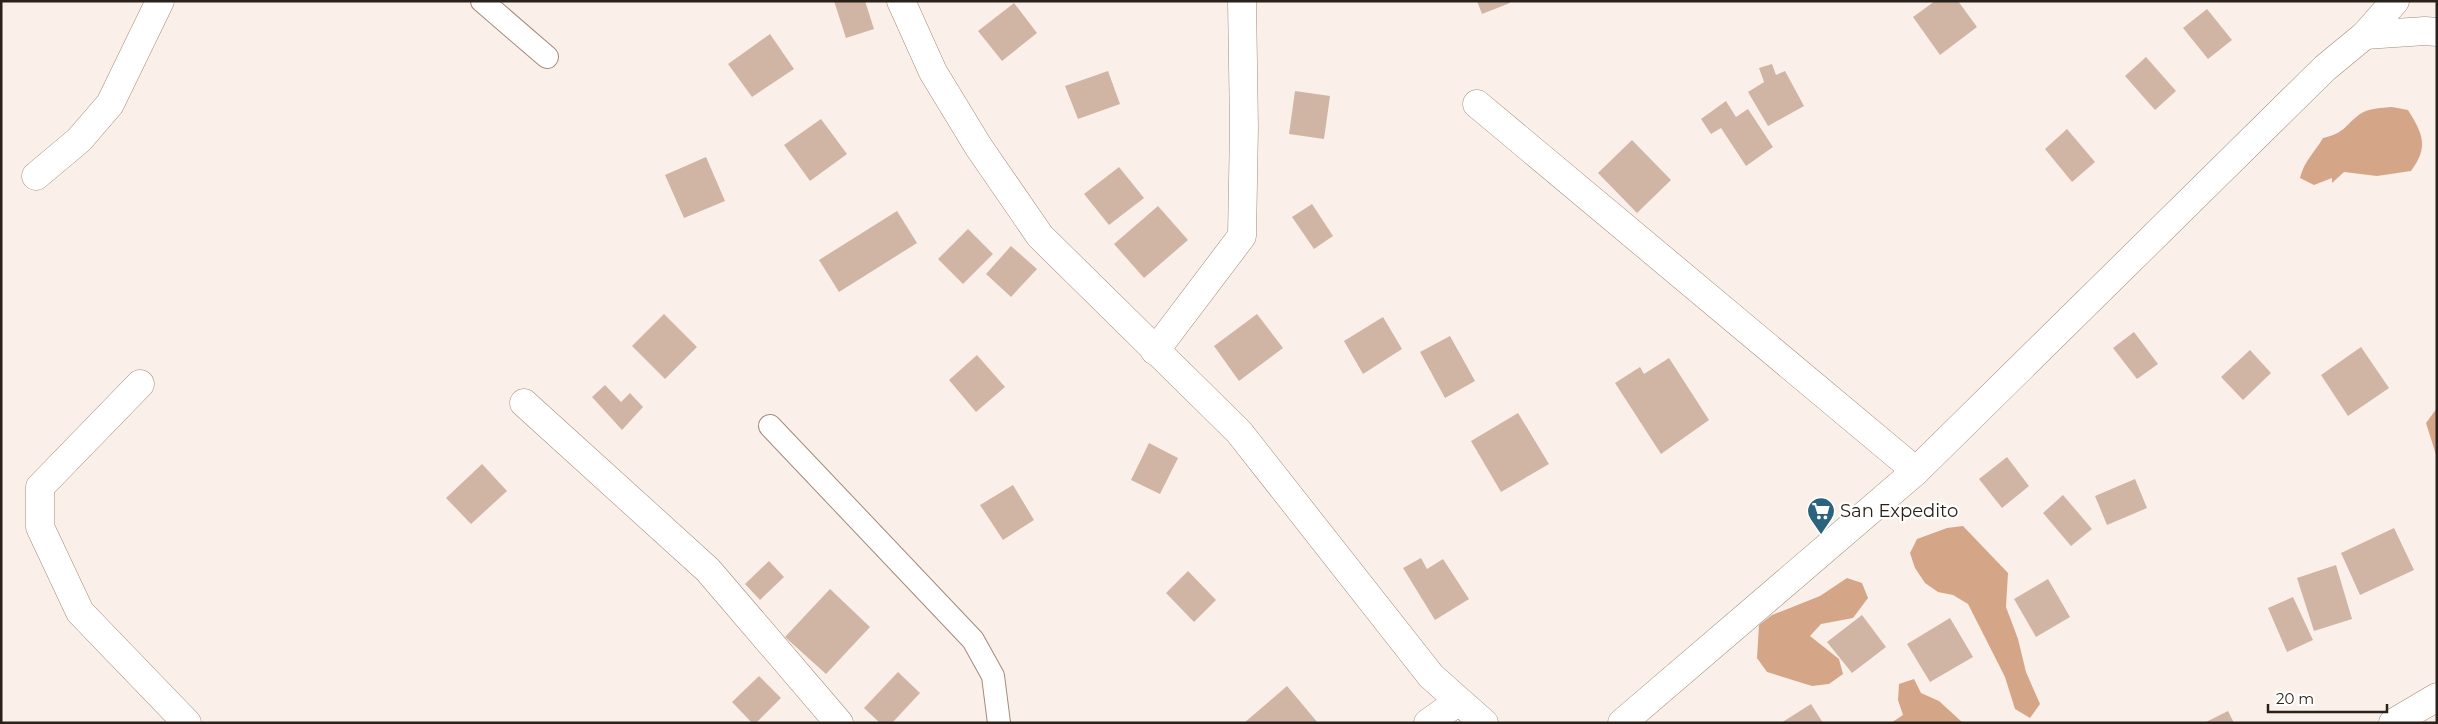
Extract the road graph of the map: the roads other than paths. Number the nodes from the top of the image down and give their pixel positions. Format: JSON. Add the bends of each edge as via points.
{"nodes":[{"id":1,"x":160,"y":1,"type":"edge"},
{"id":2,"x":482,"y":1,"type":"edge"},
{"id":3,"x":901,"y":1,"type":"edge"},
{"id":4,"x":1242,"y":1,"type":"edge"},
{"id":5,"x":2395,"y":1,"type":"edge"},
{"id":6,"x":2437,"y":32,"type":"edge"},
{"id":7,"x":2365,"y":35,"type":"junction"},
{"id":8,"x":547,"y":57,"type":"dead end"},
{"id":9,"x":1477,"y":104,"type":"dead end"},
{"id":10,"x":36,"y":176,"type":"dead end"},
{"id":11,"x":1156,"y":351,"type":"junction"},
{"id":12,"x":140,"y":384,"type":"dead end"},
{"id":13,"x":524,"y":403,"type":"dead end"},
{"id":14,"x":770,"y":426,"type":"dead end"},
{"id":15,"x":1916,"y":471,"type":"junction"},
{"id":16,"x":2437,"y":697,"type":"edge"},
{"id":17,"x":1459,"y":701,"type":"junction"},
{"id":18,"x":187,"y":723,"type":"edge"},
{"id":19,"x":839,"y":723,"type":"edge"},
{"id":20,"x":999,"y":723,"type":"edge"},
{"id":21,"x":1428,"y":723,"type":"edge"},
{"id":22,"x":1484,"y":723,"type":"edge"},
{"id":23,"x":1622,"y":723,"type":"edge"},
{"id":24,"x":2393,"y":723,"type":"edge"}],
"edges":[{"from":1,"to":10,"type":"street","via":[[110,104],[79,140]]},
{"from":2,"to":8,"type":"lane"},
{"from":3,"to":11,"type":"street","via":[[938,80],[978,146],[1040,236]]},
{"from":4,"to":11,"type":"street","via":[[1242,236]]},
{"from":5,"to":7,"type":"street"},
{"from":6,"to":7,"type":"street"},
{"from":7,"to":15,"type":"street","via":[[2325,68]]},
{"from":9,"to":15,"type":"street"},
{"from":11,"to":17,"type":"street","via":[[1239,432],[1431,676]]},
{"from":12,"to":18,"type":"street","via":[[40,487],[40,527],[80,612]]},
{"from":13,"to":19,"type":"street","via":[[708,570]]},
{"from":14,"to":20,"type":"lane","via":[[973,640],[994,676]]},
{"from":15,"to":23,"type":"street"},
{"from":16,"to":24,"type":"street"},
{"from":17,"to":21,"type":"street"},
{"from":17,"to":22,"type":"street"}]}
